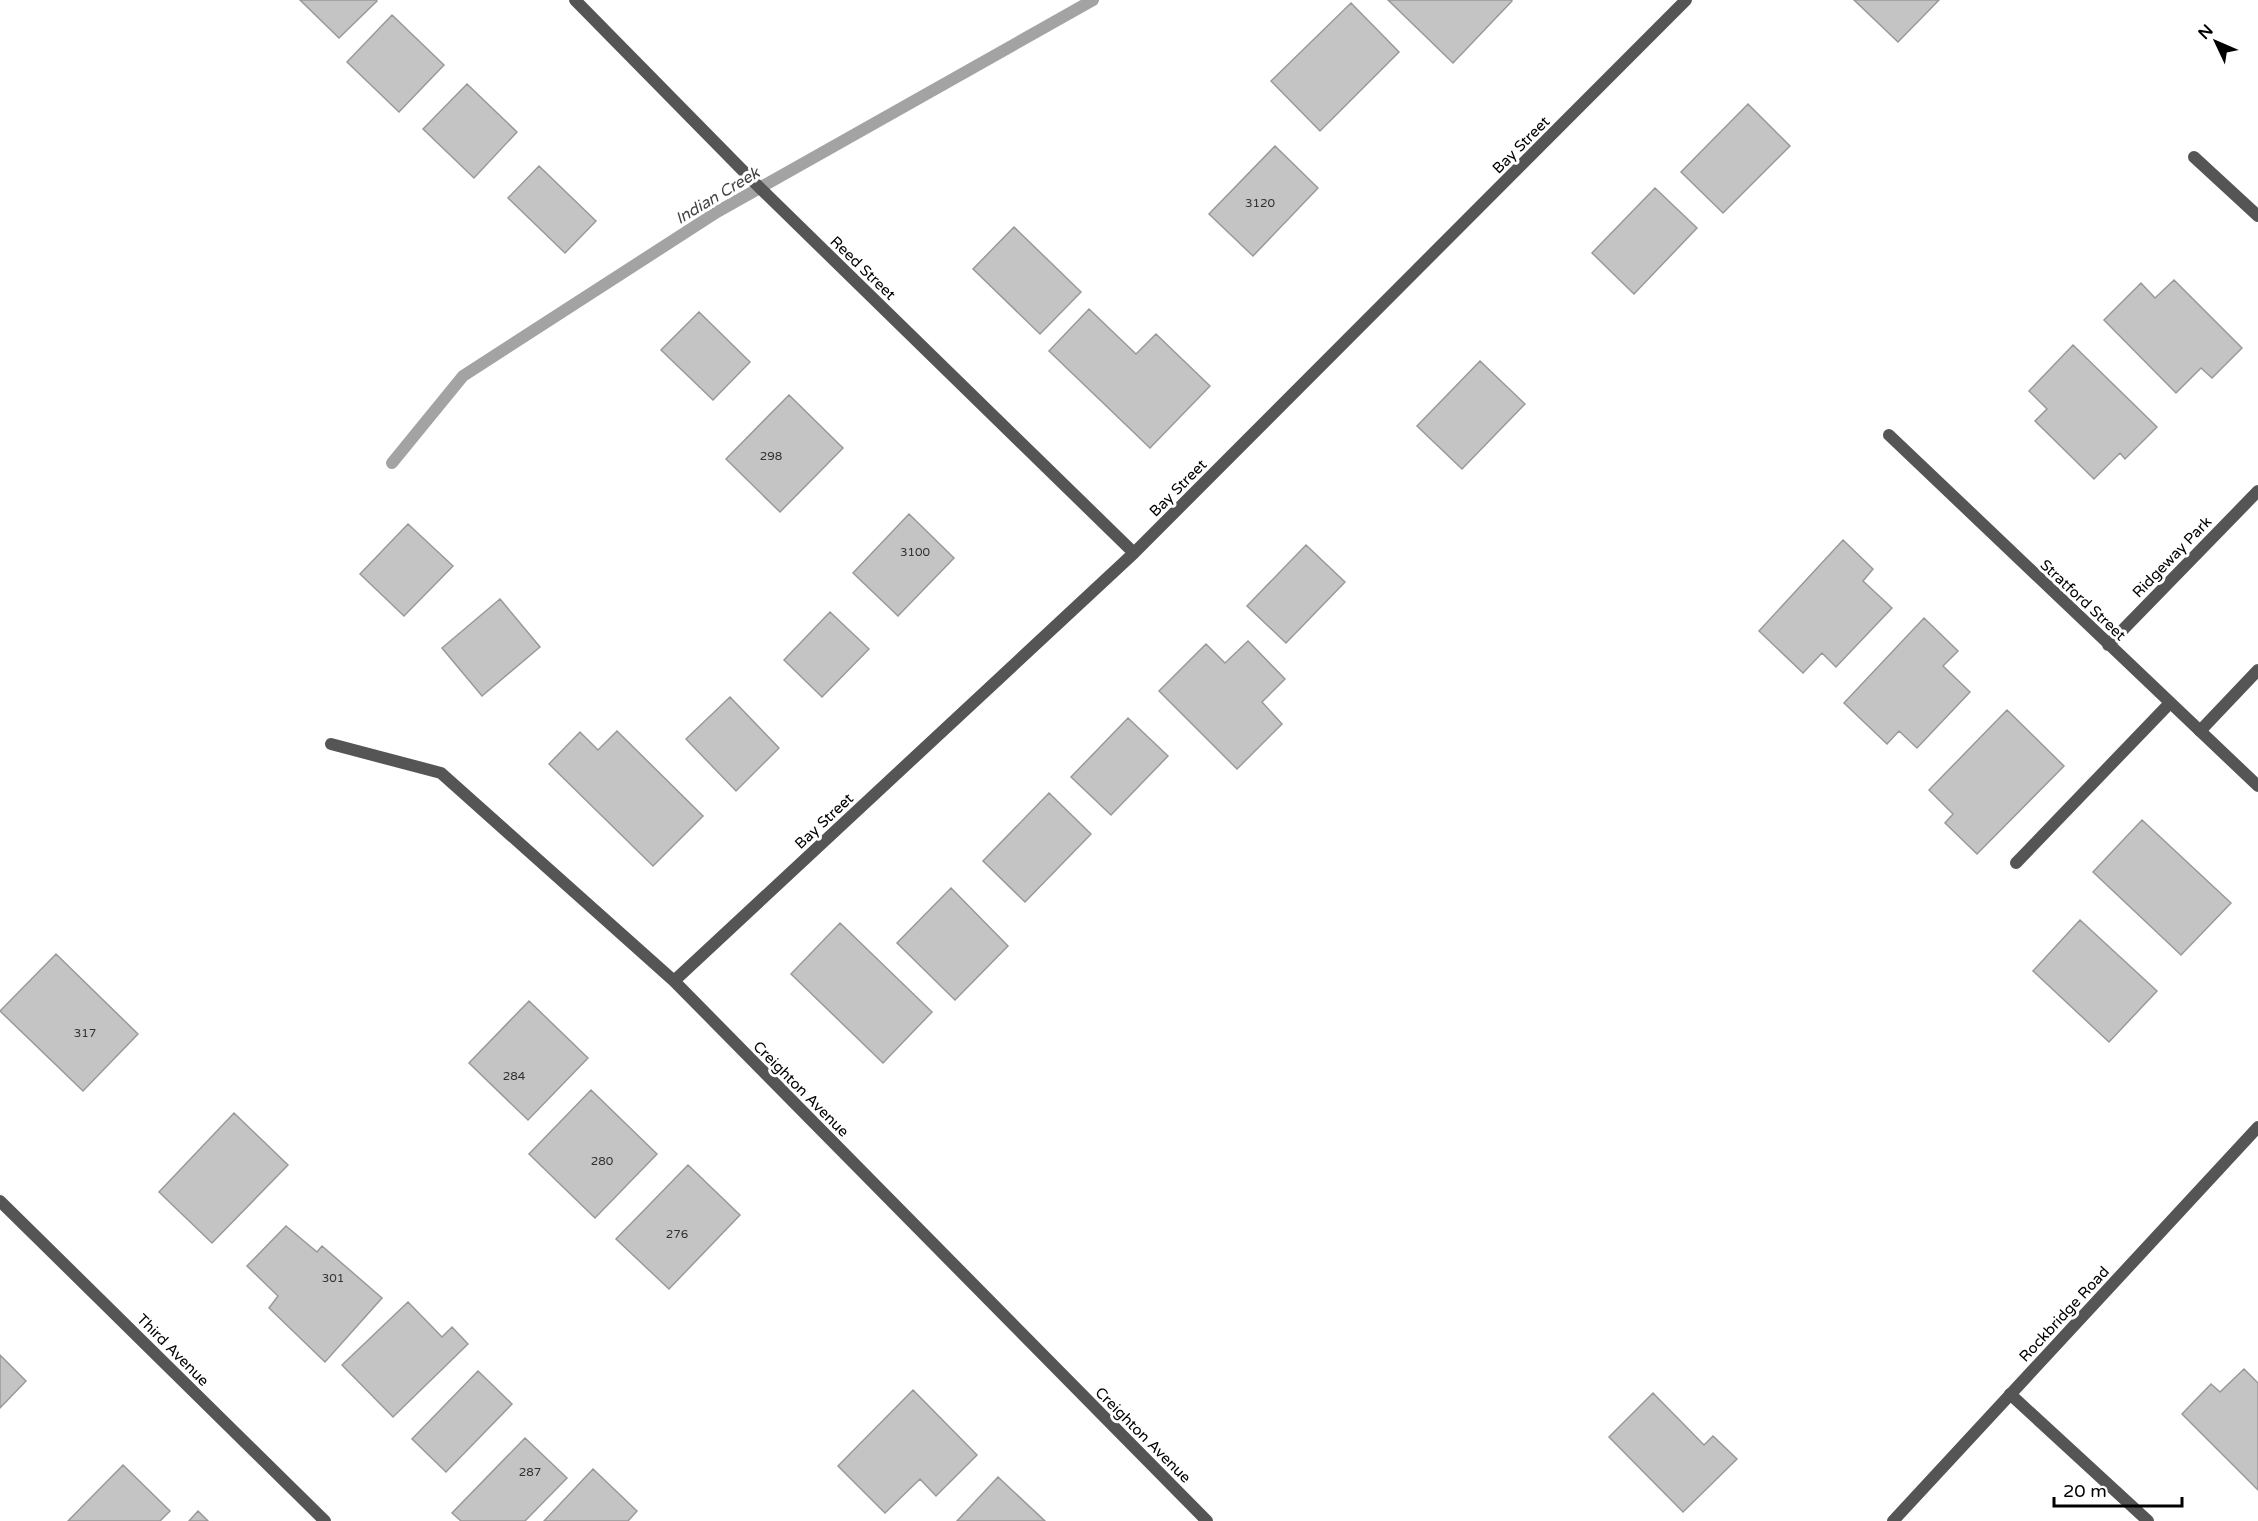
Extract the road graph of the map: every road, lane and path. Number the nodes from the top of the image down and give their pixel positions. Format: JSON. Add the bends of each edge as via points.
{"nodes":[{"id":1,"x":575,"y":0,"type":"edge"},
{"id":2,"x":1686,"y":0,"type":"edge"},
{"id":3,"x":2194,"y":157,"type":"dead end"},
{"id":4,"x":2258,"y":216,"type":"edge"},
{"id":5,"x":1889,"y":435,"type":"dead end"},
{"id":6,"x":2258,"y":491,"type":"edge"},
{"id":7,"x":1134,"y":553,"type":"junction"},
{"id":8,"x":2108,"y":645,"type":"junction"},
{"id":9,"x":2258,"y":670,"type":"edge"},
{"id":10,"x":2170,"y":703,"type":"junction"},
{"id":11,"x":2200,"y":731,"type":"junction"},
{"id":12,"x":331,"y":744,"type":"dead end"},
{"id":13,"x":2258,"y":786,"type":"edge"},
{"id":14,"x":2016,"y":863,"type":"dead end"},
{"id":15,"x":674,"y":981,"type":"junction"},
{"id":16,"x":2258,"y":1127,"type":"edge"},
{"id":17,"x":0,"y":1201,"type":"edge"},
{"id":18,"x":2010,"y":1394,"type":"junction"},
{"id":19,"x":325,"y":1521,"type":"edge"},
{"id":20,"x":1207,"y":1521,"type":"edge"},
{"id":21,"x":1893,"y":1521,"type":"edge"},
{"id":22,"x":2148,"y":1521,"type":"edge"}],
"edges":[{"from":1,"to":7,"type":"street","name":"Reed Street","via":[[760,188]]},
{"from":2,"to":7,"type":"street","name":"Bay Street"},
{"from":3,"to":4,"type":"street"},
{"from":5,"to":8,"type":"street","name":"Stratford Street"},
{"from":6,"to":8,"type":"street","name":"Ridgeway Park"},
{"from":7,"to":15,"type":"street","name":"Bay Street"},
{"from":8,"to":10,"type":"street","name":"Stratford Street"},
{"from":9,"to":11,"type":"street"},
{"from":10,"to":11,"type":"street","name":"Stratford Street"},
{"from":10,"to":14,"type":"street"},
{"from":11,"to":13,"type":"street","name":"Stratford Street"},
{"from":12,"to":15,"type":"street","name":"Creighton Avenue","via":[[441,773]]},
{"from":15,"to":20,"type":"street","name":"Creighton Avenue"},
{"from":16,"to":18,"type":"street","name":"Rockbridge Road"},
{"from":17,"to":19,"type":"street","name":"Third Avenue"},
{"from":18,"to":21,"type":"street","name":"Rockbridge Road"},
{"from":18,"to":22,"type":"street"}]}
